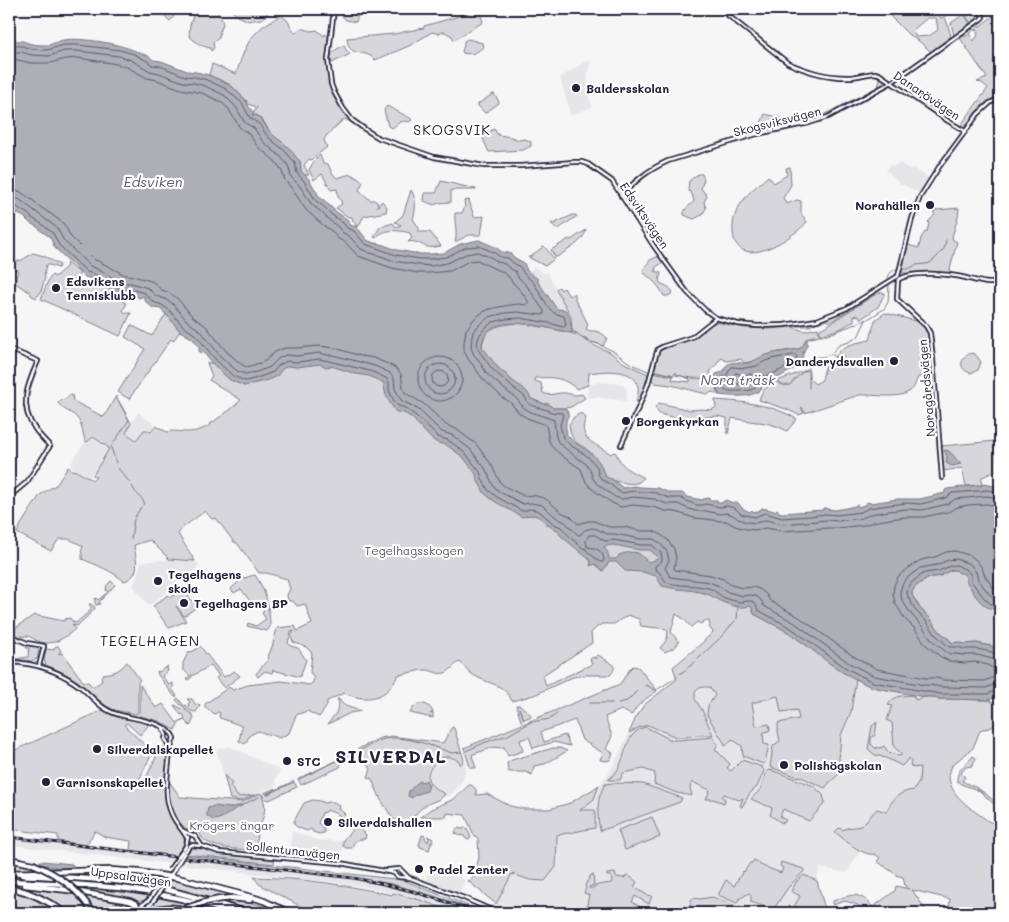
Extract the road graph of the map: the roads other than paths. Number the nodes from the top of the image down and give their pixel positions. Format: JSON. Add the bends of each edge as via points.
{"nodes":[{"id":1,"x":334,"y":9,"type":"edge"},
{"id":2,"x":720,"y":9,"type":"edge"},
{"id":3,"x":981,"y":9,"type":"edge"},
{"id":4,"x":892,"y":82,"type":"junction"},
{"id":5,"x":1000,"y":98,"type":"edge"},
{"id":6,"x":965,"y":131,"type":"junction"},
{"id":7,"x":622,"y":196,"type":"junction"},
{"id":8,"x":898,"y":278,"type":"junction"},
{"id":9,"x":1000,"y":282,"type":"edge"},
{"id":10,"x":716,"y":318,"type":"junction"},
{"id":11,"x":9,"y":349,"type":"edge"},
{"id":12,"x":621,"y":445,"type":"dead end"},
{"id":13,"x":942,"y":478,"type":"dead end"},
{"id":14,"x":9,"y":497,"type":"edge"},
{"id":15,"x":9,"y":635,"type":"edge"},
{"id":16,"x":9,"y":662,"type":"edge"},
{"id":17,"x":39,"y":666,"type":"junction"},
{"id":18,"x":162,"y":727,"type":"junction"},
{"id":19,"x":171,"y":734,"type":"junction"},
{"id":20,"x":166,"y":735,"type":"junction"},
{"id":21,"x":167,"y":742,"type":"junction"},
{"id":22,"x":172,"y":742,"type":"junction"},
{"id":23,"x":170,"y":753,"type":"junction"},
{"id":24,"x":182,"y":830,"type":"junction"},
{"id":25,"x":192,"y":835,"type":"junction"},
{"id":26,"x":187,"y":839,"type":"junction"},
{"id":27,"x":197,"y":841,"type":"junction"},
{"id":28,"x":193,"y":845,"type":"junction"},
{"id":29,"x":202,"y":846,"type":"junction"},
{"id":30,"x":184,"y":852,"type":"junction"},
{"id":31,"x":9,"y":859,"type":"edge"},
{"id":32,"x":397,"y":869,"type":"junction"},
{"id":33,"x":172,"y":870,"type":"junction"},
{"id":34,"x":384,"y":871,"type":"junction"},
{"id":35,"x":403,"y":872,"type":"junction"},
{"id":36,"x":9,"y":874,"type":"edge"},
{"id":37,"x":395,"y":874,"type":"junction"},
{"id":38,"x":168,"y":876,"type":"junction"},
{"id":39,"x":400,"y":877,"type":"junction"},
{"id":40,"x":178,"y":878,"type":"junction"},
{"id":41,"x":410,"y":878,"type":"junction"},
{"id":42,"x":9,"y":884,"type":"edge"},
{"id":43,"x":151,"y":901,"type":"junction"},
{"id":44,"x":281,"y":909,"type":"junction"},
{"id":45,"x":138,"y":912,"type":"edge"},
{"id":46,"x":65,"y":913,"type":"edge"},
{"id":47,"x":92,"y":913,"type":"edge"},
{"id":48,"x":150,"y":913,"type":"edge"},
{"id":49,"x":177,"y":913,"type":"edge"},
{"id":50,"x":201,"y":913,"type":"edge"},
{"id":51,"x":233,"y":913,"type":"edge"},
{"id":52,"x":247,"y":913,"type":"edge"},
{"id":53,"x":291,"y":913,"type":"edge"},
{"id":54,"x":498,"y":913,"type":"edge"}],
"edges":[{"from":1,"to":7,"type":"street","name":"Edsviksvägen","via":[[328,60],[334,92],[352,120],[366,130],[379,138],[434,157],[484,166],[582,162],[612,181]]},
{"from":2,"to":4,"type":"street","name":"Danarövägen","via":[[788,63],[801,69],[828,76],[876,73]]},
{"from":3,"to":4,"type":"street","name":"Skogsviksvägen","via":[[983,17],[978,22]]},
{"from":4,"to":6,"type":"street","name":"Danarövägen"},
{"from":4,"to":7,"type":"street","name":"Skogsviksvägen","via":[[819,121],[757,134],[668,161],[640,177]]},
{"from":5,"to":6,"type":"street","name":"Noragårdsvägen","via":[[984,107]]},
{"from":6,"to":8,"type":"street","name":"Noragårdsvägen","via":[[920,198]]},
{"from":7,"to":10,"type":"street","name":"Edsviksvägen","via":[[687,292]]},
{"from":8,"to":9,"type":"street","name":"Edsviksvägen","via":[[914,274],[946,275],[980,282]]},
{"from":8,"to":10,"type":"street","name":"Edsviksvägen","via":[[847,308],[816,320],[758,326]]},
{"from":8,"to":13,"type":"street","name":"Noragårdsvägen","via":[[897,299],[930,333]]},
{"from":10,"to":12,"type":"street","via":[[692,337],[658,349],[648,384]]},
{"from":11,"to":14,"type":"street","via":[[38,361],[30,379],[25,405],[34,428],[50,446],[28,482]]},
{"from":15,"to":17,"type":"street","via":[[44,646]]},
{"from":16,"to":17,"type":"street"},
{"from":17,"to":18,"type":"street","via":[[71,680],[103,708]]},
{"from":18,"to":19,"type":"street"},
{"from":18,"to":20,"type":"street"},
{"from":19,"to":20,"type":"street"},
{"from":19,"to":22,"type":"street"},
{"from":20,"to":21,"type":"street"},
{"from":21,"to":22,"type":"street"},
{"from":21,"to":23,"type":"street"},
{"from":22,"to":23,"type":"street"},
{"from":23,"to":24,"type":"street","via":[[166,795],[171,814]]},
{"from":24,"to":25,"type":"street","name":"Sollentunavägen"},
{"from":24,"to":26,"type":"street"},
{"from":25,"to":26,"type":"street"},
{"from":25,"to":27,"type":"street","name":"Sollentunavägen"},
{"from":26,"to":28,"type":"street"},
{"from":26,"to":30,"type":"street"},
{"from":27,"to":28,"type":"street"},
{"from":27,"to":29,"type":"street","name":"Sollentunavägen"},
{"from":28,"to":29,"type":"street","name":"Sollentunavägen"},
{"from":28,"to":30,"type":"street"},
{"from":29,"to":34,"type":"street","name":"Sollentunavägen","via":[[219,852],[340,863]]},
{"from":30,"to":33,"type":"street","bridge":true},
{"from":31,"to":47,"type":"highway","bridge":true,"via":[[33,864],[60,877]]},
{"from":32,"to":34,"type":"street","name":"Sollentunavägen"},
{"from":32,"to":35,"type":"street"},
{"from":32,"to":37,"type":"street"},
{"from":33,"to":38,"type":"street"},
{"from":33,"to":40,"type":"highway"},
{"from":34,"to":37,"type":"street","name":"Sollentunavägen"},
{"from":35,"to":39,"type":"street"},
{"from":35,"to":41,"type":"street"},
{"from":36,"to":38,"type":"highway","via":[[110,870]]},
{"from":36,"to":52,"type":"highway","name":"Uppsalavägen","via":[[153,886]]},
{"from":37,"to":39,"type":"street"},
{"from":38,"to":40,"type":"highway"},
{"from":38,"to":43,"type":"street","bridge":true},
{"from":39,"to":41,"type":"street"},
{"from":40,"to":44,"type":"highway","via":[[264,901]]},
{"from":41,"to":54,"type":"street"},
{"from":42,"to":45,"type":"highway","via":[[130,901],[136,904]]},
{"from":42,"to":46,"type":"highway"},
{"from":42,"to":51,"type":"highway","name":"Uppsalavägen","via":[[127,889]]},
{"from":43,"to":45,"type":"street","via":[[140,906]]},
{"from":43,"to":48,"type":"street"},
{"from":44,"to":49,"type":"highway","bridge":true,"via":[[240,898],[221,898]]},
{"from":44,"to":53,"type":"highway"},
{"from":48,"to":50,"type":"highway","via":[[163,908]]}]}
